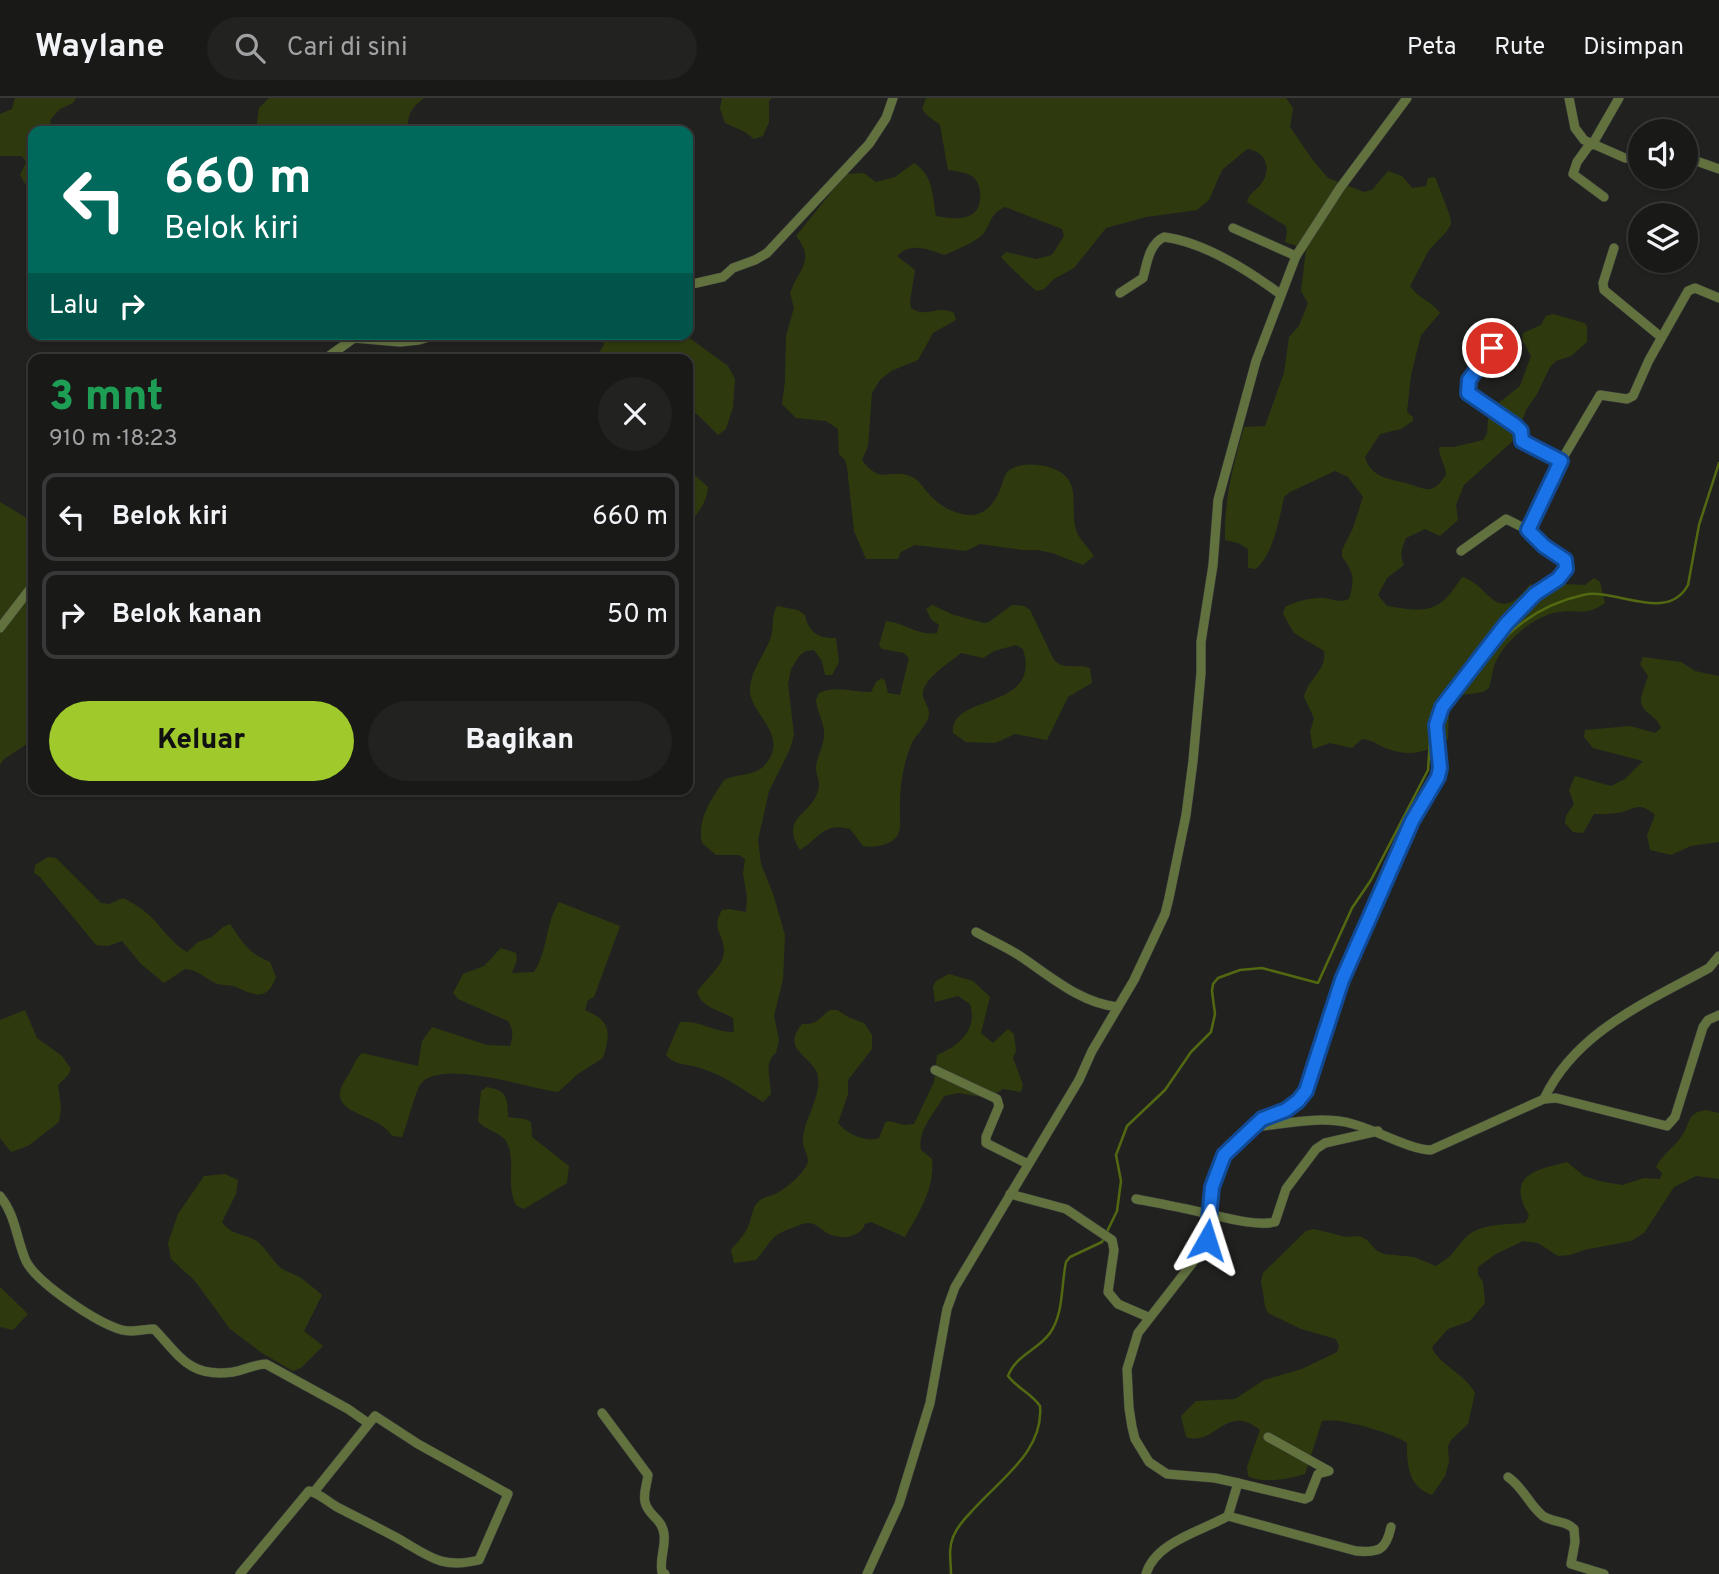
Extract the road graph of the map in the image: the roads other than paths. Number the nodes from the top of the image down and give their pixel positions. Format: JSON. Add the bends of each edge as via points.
{"nodes":[{"id":1,"x":893,"y":98,"type":"edge"},
{"id":2,"x":1407,"y":98,"type":"edge"},
{"id":3,"x":1569,"y":98,"type":"edge"},
{"id":4,"x":1619,"y":98,"type":"edge"},
{"id":5,"x":1591,"y":144,"type":"junction"},
{"id":6,"x":1628,"y":159,"type":"edge"},
{"id":7,"x":1698,"y":162,"type":"edge"},
{"id":8,"x":1719,"y":169,"type":"edge"},
{"id":9,"x":1604,"y":197,"type":"dead end"},
{"id":10,"x":1233,"y":228,"type":"dead end"},
{"id":11,"x":1614,"y":248,"type":"dead end"},
{"id":12,"x":1296,"y":256,"type":"junction"},
{"id":13,"x":693,"y":284,"type":"edge"},
{"id":14,"x":1120,"y":293,"type":"dead end"},
{"id":15,"x":1280,"y":294,"type":"junction"},
{"id":16,"x":1719,"y":298,"type":"edge"},
{"id":17,"x":1502,"y":330,"type":"dead end"},
{"id":18,"x":1661,"y":337,"type":"junction"},
{"id":19,"x":351,"y":340,"type":"edge"},
{"id":20,"x":377,"y":340,"type":"edge"},
{"id":21,"x":419,"y":340,"type":"edge"},
{"id":22,"x":332,"y":354,"type":"edge"},
{"id":23,"x":1561,"y":461,"type":"junction"},
{"id":24,"x":1528,"y":530,"type":"junction"},
{"id":25,"x":1461,"y":551,"type":"dead end"},
{"id":26,"x":28,"y":591,"type":"edge"},
{"id":27,"x":0,"y":628,"type":"edge"},
{"id":28,"x":976,"y":932,"type":"dead end"},
{"id":29,"x":1719,"y":957,"type":"edge"},
{"id":30,"x":1118,"y":1007,"type":"junction"},
{"id":31,"x":1719,"y":1015,"type":"edge"},
{"id":32,"x":935,"y":1070,"type":"dead end"},
{"id":33,"x":1544,"y":1099,"type":"junction"},
{"id":34,"x":1254,"y":1126,"type":"junction"},
{"id":35,"x":1378,"y":1131,"type":"junction"},
{"id":36,"x":1028,"y":1164,"type":"junction"},
{"id":37,"x":1010,"y":1194,"type":"junction"},
{"id":38,"x":0,"y":1196,"type":"edge"},
{"id":39,"x":1136,"y":1199,"type":"dead end"},
{"id":40,"x":1210,"y":1214,"type":"junction"},
{"id":41,"x":1148,"y":1317,"type":"junction"},
{"id":42,"x":602,"y":1413,"type":"dead end"},
{"id":43,"x":368,"y":1423,"type":"junction"},
{"id":44,"x":1268,"y":1437,"type":"dead end"},
{"id":45,"x":1508,"y":1477,"type":"dead end"},
{"id":46,"x":1238,"y":1483,"type":"junction"},
{"id":47,"x":314,"y":1492,"type":"junction"},
{"id":48,"x":1228,"y":1516,"type":"junction"},
{"id":49,"x":1391,"y":1527,"type":"dead end"},
{"id":50,"x":240,"y":1574,"type":"edge"},
{"id":51,"x":665,"y":1574,"type":"edge"},
{"id":52,"x":867,"y":1574,"type":"edge"},
{"id":53,"x":1146,"y":1574,"type":"edge"},
{"id":54,"x":1604,"y":1574,"type":"edge"}],
"edges":[{"from":1,"to":13,"type":"street","via":[[869,144],[766,253],[723,277]]},
{"from":2,"to":12,"type":"street"},
{"from":3,"to":5,"type":"street","via":[[1574,128]]},
{"from":4,"to":5,"type":"street"},
{"from":5,"to":6,"type":"street"},
{"from":5,"to":9,"type":"street","via":[[1573,174]]},
{"from":7,"to":8,"type":"street"},
{"from":10,"to":12,"type":"street"},
{"from":11,"to":18,"type":"street","via":[[1604,290]]},
{"from":12,"to":15,"type":"street"},
{"from":14,"to":15,"type":"street","via":[[1142,279],[1153,246],[1164,237],[1220,258]]},
{"from":15,"to":30,"type":"street","via":[[1219,492],[1193,761],[1170,898]]},
{"from":16,"to":18,"type":"street","via":[[1690,289]]},
{"from":17,"to":23,"type":"street","via":[[1469,380],[1468,393],[1516,426],[1522,441]]},
{"from":18,"to":23,"type":"street","via":[[1633,396],[1600,395]]},
{"from":19,"to":22,"type":"street"},
{"from":20,"to":21,"type":"street"},
{"from":23,"to":24,"type":"street"},
{"from":24,"to":25,"type":"street","via":[[1506,519]]},
{"from":24,"to":34,"type":"street","via":[[1565,560],[1565,572],[1506,624],[1442,707],[1436,725],[1438,777],[1412,821],[1342,980],[1306,1091],[1294,1105]]},
{"from":26,"to":27,"type":"street"},
{"from":28,"to":30,"type":"street","via":[[1071,991]]},
{"from":29,"to":33,"type":"street","via":[[1709,968],[1600,1030],[1554,1076]]},
{"from":30,"to":36,"type":"street"},
{"from":31,"to":33,"type":"street","via":[[1703,1027],[1675,1118],[1667,1126],[1566,1099]]},
{"from":32,"to":36,"type":"street","via":[[997,1099],[999,1106],[986,1143]]},
{"from":33,"to":35,"type":"street","via":[[1437,1149],[1417,1149]]},
{"from":34,"to":35,"type":"street","via":[[1329,1120]]},
{"from":34,"to":40,"type":"street","via":[[1224,1155],[1212,1187]]},
{"from":35,"to":40,"type":"street","via":[[1325,1143],[1316,1150],[1286,1189],[1275,1222],[1262,1224]]},
{"from":36,"to":37,"type":"street"},
{"from":37,"to":41,"type":"street","via":[[1066,1209],[1112,1240],[1108,1292],[1118,1304]]},
{"from":37,"to":52,"type":"street","via":[[955,1287],[927,1413],[899,1504]]},
{"from":38,"to":43,"type":"street","via":[[11,1211],[26,1260],[53,1291],[121,1330],[154,1329],[189,1366],[219,1372],[266,1364]]},
{"from":39,"to":40,"type":"street"},
{"from":40,"to":41,"type":"street","via":[[1201,1255]]},
{"from":41,"to":46,"type":"street","via":[[1127,1369],[1135,1438],[1149,1462],[1167,1474]]},
{"from":42,"to":51,"type":"street","via":[[648,1475],[645,1502],[661,1521],[665,1548],[660,1562]]},
{"from":43,"to":47,"type":"street"},
{"from":43,"to":47,"type":"street","via":[[375,1416],[508,1494],[479,1560],[448,1563],[426,1557]]},
{"from":44,"to":46,"type":"street","via":[[1329,1471],[1318,1474],[1310,1497],[1305,1499]]},
{"from":45,"to":54,"type":"street","via":[[1534,1509],[1574,1529],[1571,1563]]},
{"from":46,"to":48,"type":"street"},
{"from":47,"to":50,"type":"street","via":[[307,1493]]},
{"from":48,"to":49,"type":"street","via":[[1369,1552],[1385,1545]]},
{"from":48,"to":53,"type":"street","via":[[1163,1549]]}]}
